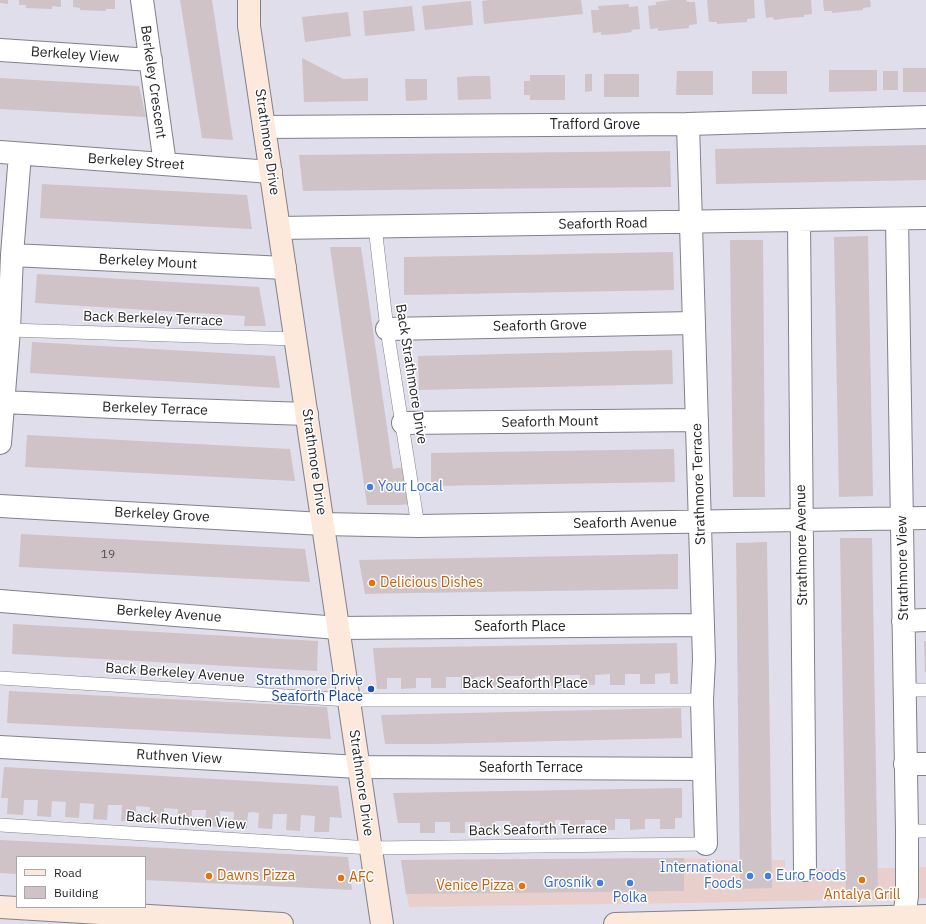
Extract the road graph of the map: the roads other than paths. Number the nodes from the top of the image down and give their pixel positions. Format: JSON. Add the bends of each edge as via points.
{"nodes":[{"id":1,"x":142,"y":0,"type":"edge"},
{"id":2,"x":249,"y":0,"type":"edge"},
{"id":3,"x":0,"y":50,"type":"edge"},
{"id":4,"x":151,"y":60,"type":"junction"},
{"id":5,"x":926,"y":118,"type":"edge"},
{"id":6,"x":688,"y":124,"type":"junction"},
{"id":7,"x":264,"y":127,"type":"junction"},
{"id":8,"x":10,"y":153,"type":"edge"},
{"id":9,"x":164,"y":164,"type":"junction"},
{"id":10,"x":271,"y":172,"type":"junction"},
{"id":11,"x":897,"y":218,"type":"junction"},
{"id":12,"x":926,"y":218,"type":"edge"},
{"id":13,"x":799,"y":220,"type":"junction"},
{"id":14,"x":691,"y":222,"type":"junction"},
{"id":15,"x":375,"y":227,"type":"junction"},
{"id":16,"x":279,"y":228,"type":"junction"},
{"id":17,"x":12,"y":255,"type":"junction"},
{"id":18,"x":285,"y":268,"type":"junction"},
{"id":19,"x":694,"y":323,"type":"junction"},
{"id":20,"x":387,"y":329,"type":"junction"},
{"id":21,"x":9,"y":330,"type":"junction"},
{"id":22,"x":296,"y":339,"type":"junction"},
{"id":23,"x":3,"y":402,"type":"junction"},
{"id":24,"x":307,"y":414,"type":"junction"},
{"id":25,"x":697,"y":420,"type":"junction"},
{"id":26,"x":403,"y":424,"type":"junction"},
{"id":27,"x":0,"y":443,"type":"edge"},
{"id":28,"x":0,"y":506,"type":"edge"},
{"id":29,"x":902,"y":518,"type":"junction"},
{"id":30,"x":926,"y":518,"type":"edge"},
{"id":31,"x":802,"y":520,"type":"junction"},
{"id":32,"x":700,"y":522,"type":"junction"},
{"id":33,"x":323,"y":524,"type":"junction"},
{"id":34,"x":418,"y":526,"type":"junction"},
{"id":35,"x":0,"y":601,"type":"edge"},
{"id":36,"x":926,"y":620,"type":"edge"},
{"id":37,"x":903,"y":621,"type":"junction"},
{"id":38,"x":703,"y":625,"type":"junction"},
{"id":39,"x":338,"y":628,"type":"junction"},
{"id":40,"x":0,"y":678,"type":"edge"},
{"id":41,"x":904,"y":690,"type":"junction"},
{"id":42,"x":926,"y":690,"type":"edge"},
{"id":43,"x":349,"y":700,"type":"junction"},
{"id":44,"x":702,"y":700,"type":"junction"},
{"id":45,"x":0,"y":747,"type":"edge"},
{"id":46,"x":916,"y":764,"type":"edge"},
{"id":47,"x":359,"y":767,"type":"junction"},
{"id":48,"x":704,"y":769,"type":"junction"},
{"id":49,"x":0,"y":825,"type":"edge"},
{"id":50,"x":917,"y":831,"type":"edge"},
{"id":51,"x":706,"y":844,"type":"joint"},
{"id":52,"x":370,"y":848,"type":"junction"},
{"id":53,"x":805,"y":870,"type":"dead end"},
{"id":54,"x":0,"y":908,"type":"edge"},
{"id":55,"x":926,"y":916,"type":"edge"},
{"id":56,"x":904,"y":917,"type":"junction"},
{"id":57,"x":815,"y":922,"type":"edge"},
{"id":58,"x":282,"y":924,"type":"edge"},
{"id":59,"x":382,"y":924,"type":"edge"},
{"id":60,"x":615,"y":924,"type":"edge"}],
"edges":[{"from":1,"to":4,"type":"street","name":"Berkeley Crescent"},
{"from":2,"to":7,"type":"street","name":"Strathmore Drive","via":[[249,26]]},
{"from":3,"to":4,"type":"street","name":"Berkeley View"},
{"from":4,"to":9,"type":"street","name":"Berkeley Crescent"},
{"from":5,"to":6,"type":"street","name":"Trafford Grove"},
{"from":6,"to":7,"type":"street","name":"Trafford Grove"},
{"from":6,"to":14,"type":"street","name":"Strathmore Terrace"},
{"from":7,"to":10,"type":"street","name":"Strathmore Drive"},
{"from":8,"to":9,"type":"street","name":"Berkeley Street"},
{"from":8,"to":17,"type":"street"},
{"from":9,"to":10,"type":"street","name":"Berkeley Street"},
{"from":10,"to":16,"type":"street","name":"Strathmore Drive"},
{"from":11,"to":12,"type":"street","name":"Seaforth Road"},
{"from":11,"to":13,"type":"street","name":"Seaforth Road"},
{"from":11,"to":29,"type":"street","name":"Strathmore View"},
{"from":13,"to":14,"type":"street","name":"Seaforth Road"},
{"from":13,"to":31,"type":"street","name":"Strathmore Avenue"},
{"from":14,"to":15,"type":"street","name":"Seaforth Road"},
{"from":14,"to":19,"type":"street","name":"Strathmore Terrace"},
{"from":15,"to":16,"type":"street","name":"Seaforth Road"},
{"from":15,"to":20,"type":"lane","name":"Back Strathmore Drive"},
{"from":16,"to":18,"type":"street","name":"Strathmore Drive"},
{"from":17,"to":18,"type":"street","name":"Berkeley Mount"},
{"from":17,"to":21,"type":"street"},
{"from":18,"to":22,"type":"street","name":"Strathmore Drive"},
{"from":19,"to":20,"type":"street","name":"Seaforth Grove"},
{"from":19,"to":25,"type":"street","name":"Strathmore Terrace"},
{"from":20,"to":26,"type":"lane","name":"Back Strathmore Drive"},
{"from":21,"to":22,"type":"lane","name":"Back Berkeley Terrace"},
{"from":21,"to":23,"type":"street"},
{"from":22,"to":24,"type":"street","name":"Strathmore Drive"},
{"from":23,"to":24,"type":"street","name":"Berkeley Terrace"},
{"from":23,"to":27,"type":"street"},
{"from":24,"to":33,"type":"street","name":"Strathmore Drive"},
{"from":25,"to":26,"type":"street","name":"Seaforth Mount"},
{"from":25,"to":32,"type":"street","name":"Strathmore Terrace"},
{"from":26,"to":34,"type":"lane","name":"Back Strathmore Drive"},
{"from":28,"to":33,"type":"street","name":"Berkeley Grove"},
{"from":29,"to":30,"type":"street","name":"Seaforth Avenue"},
{"from":29,"to":31,"type":"street","name":"Seaforth Avenue"},
{"from":29,"to":37,"type":"street","name":"Strathmore View"},
{"from":31,"to":32,"type":"street","name":"Seaforth Avenue"},
{"from":31,"to":53,"type":"street","name":"Strathmore Avenue"},
{"from":32,"to":34,"type":"street","name":"Seaforth Avenue"},
{"from":32,"to":38,"type":"street","name":"Strathmore Terrace"},
{"from":33,"to":34,"type":"street","name":"Seaforth Avenue"},
{"from":33,"to":39,"type":"street","name":"Strathmore Drive"},
{"from":35,"to":39,"type":"street","name":"Berkeley Avenue"},
{"from":36,"to":37,"type":"street"},
{"from":37,"to":41,"type":"street","name":"Strathmore View"},
{"from":38,"to":39,"type":"street","name":"Seaforth Place"},
{"from":38,"to":44,"type":"street","name":"Strathmore Terrace"},
{"from":39,"to":43,"type":"street","name":"Strathmore Drive"},
{"from":40,"to":43,"type":"lane","name":"Back Berkeley Avenue"},
{"from":41,"to":42,"type":"lane"},
{"from":41,"to":46,"type":"street","name":"Strathmore View"},
{"from":43,"to":44,"type":"lane","name":"Back Seaforth Place"},
{"from":43,"to":47,"type":"street","name":"Strathmore Drive"},
{"from":44,"to":48,"type":"street","name":"Strathmore Terrace"},
{"from":45,"to":47,"type":"street","name":"Ruthven View"},
{"from":46,"to":50,"type":"street","name":"Strathmore View"},
{"from":47,"to":48,"type":"street","name":"Seaforth Terrace"},
{"from":47,"to":52,"type":"street","name":"Strathmore Drive"},
{"from":48,"to":51,"type":"street","name":"Strathmore Terrace"},
{"from":49,"to":52,"type":"lane","name":"Back Ruthven View"},
{"from":50,"to":56,"type":"street","name":"Strathmore View","via":[[907,868]]},
{"from":51,"to":52,"type":"lane","name":"Back Seaforth Terrace"},
{"from":52,"to":59,"type":"street","name":"Strathmore Drive"},
{"from":54,"to":58,"type":"street"},
{"from":55,"to":56,"type":"street"},
{"from":56,"to":57,"type":"street"},
{"from":57,"to":60,"type":"street"}]}
